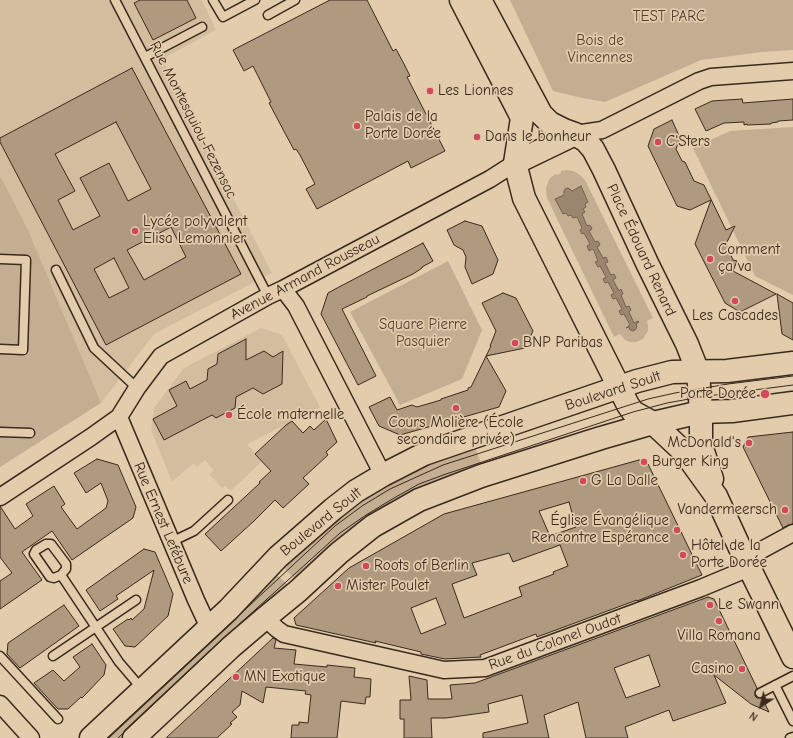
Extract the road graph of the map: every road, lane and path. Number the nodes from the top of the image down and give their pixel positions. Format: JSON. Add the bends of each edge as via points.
{"nodes":[{"id":1,"x":115,"y":0,"type":"edge"},
{"id":2,"x":213,"y":0,"type":"edge"},
{"id":3,"x":255,"y":0,"type":"edge"},
{"id":4,"x":295,"y":0,"type":"edge"},
{"id":5,"x":461,"y":0,"type":"edge"},
{"id":6,"x":480,"y":0,"type":"edge"},
{"id":7,"x":268,"y":15,"type":"dead end"},
{"id":8,"x":202,"y":27,"type":"dead end"},
{"id":9,"x":145,"y":58,"type":"junction"},
{"id":10,"x":793,"y":71,"type":"edge"},
{"id":11,"x":528,"y":112,"type":"junction"},
{"id":12,"x":575,"y":134,"type":"junction"},
{"id":13,"x":515,"y":163,"type":"junction"},
{"id":14,"x":0,"y":259,"type":"edge"},
{"id":15,"x":56,"y":270,"type":"dead end"},
{"id":16,"x":283,"y":289,"type":"junction"},
{"id":17,"x":268,"y":296,"type":"junction"},
{"id":18,"x":0,"y":349,"type":"edge"},
{"id":19,"x":793,"y":363,"type":"edge"},
{"id":20,"x":698,"y":372,"type":"junction"},
{"id":21,"x":137,"y":388,"type":"junction"},
{"id":22,"x":620,"y":388,"type":"junction"},
{"id":23,"x":793,"y":403,"type":"edge"},
{"id":24,"x":692,"y":414,"type":"junction"},
{"id":25,"x":119,"y":417,"type":"junction"},
{"id":26,"x":654,"y":423,"type":"junction"},
{"id":27,"x":0,"y":432,"type":"edge"},
{"id":28,"x":30,"y":433,"type":"dead end"},
{"id":29,"x":383,"y":476,"type":"junction"},
{"id":30,"x":716,"y":496,"type":"junction"},
{"id":31,"x":0,"y":497,"type":"edge"},
{"id":32,"x":228,"y":500,"type":"dead end"},
{"id":33,"x":793,"y":534,"type":"edge"},
{"id":34,"x":171,"y":542,"type":"junction"},
{"id":35,"x":747,"y":563,"type":"junction"},
{"id":36,"x":61,"y":575,"type":"dead end"},
{"id":37,"x":136,"y":600,"type":"dead end"},
{"id":38,"x":265,"y":618,"type":"junction"},
{"id":39,"x":96,"y":628,"type":"junction"},
{"id":40,"x":209,"y":628,"type":"junction"},
{"id":41,"x":0,"y":656,"type":"edge"},
{"id":42,"x":53,"y":656,"type":"dead end"},
{"id":43,"x":793,"y":658,"type":"edge"},
{"id":44,"x":793,"y":676,"type":"edge"},
{"id":45,"x":775,"y":686,"type":"junction"},
{"id":46,"x":142,"y":690,"type":"junction"},
{"id":47,"x":760,"y":693,"type":"dead end"},
{"id":48,"x":0,"y":704,"type":"edge"},
{"id":49,"x":58,"y":719,"type":"dead end"},
{"id":50,"x":793,"y":721,"type":"edge"},
{"id":51,"x":793,"y":737,"type":"edge"},
{"id":52,"x":31,"y":738,"type":"edge"},
{"id":53,"x":91,"y":738,"type":"edge"},
{"id":54,"x":134,"y":738,"type":"edge"},
{"id":55,"x":790,"y":738,"type":"edge"}],
"edges":[{"from":1,"to":9,"type":"lane","name":"Rue Montesquiou-Fezensac"},
{"from":2,"to":3,"type":"lane","via":[[223,17]]},
{"from":4,"to":7,"type":"lane"},
{"from":5,"to":11,"type":"main road"},
{"from":6,"to":11,"type":"main road"},
{"from":8,"to":9,"type":"lane"},
{"from":9,"to":17,"type":"lane","name":"Rue Montesquiou-Fezensac"},
{"from":10,"to":12,"type":"street","via":[[710,77],[602,130]]},
{"from":11,"to":12,"type":"main road","name":"Place Édouard Renard","via":[[541,114],[550,122]]},
{"from":11,"to":13,"type":"main road","via":[[522,118]]},
{"from":12,"to":13,"type":"main road"},
{"from":12,"to":20,"type":"main road","name":"Place Édouard Renard","via":[[586,141],[599,161]]},
{"from":13,"to":16,"type":"street","name":"Avenue Armand Rousseau","via":[[490,179]]},
{"from":13,"to":22,"type":"main road","via":[[524,198]]},
{"from":14,"to":18,"type":"lane","via":[[26,260],[23,350]]},
{"from":15,"to":21,"type":"lane","via":[[94,348]]},
{"from":16,"to":17,"type":"street","name":"Avenue Armand Rousseau"},
{"from":16,"to":29,"type":"street","via":[[296,306]]},
{"from":17,"to":21,"type":"street","name":"Avenue Armand Rousseau","via":[[161,356]]},
{"from":19,"to":20,"type":"main road","name":"Boulevard Soult"},
{"from":20,"to":22,"type":"main road","name":"Boulevard Soult","via":[[672,372]]},
{"from":20,"to":24,"type":"main road","name":"Place Édouard Renard"},
{"from":21,"to":25,"type":"street","name":"Avenue Armand Rousseau"},
{"from":22,"to":26,"type":"main road","via":[[633,412]]},
{"from":22,"to":29,"type":"main road","name":"Boulevard Soult","via":[[424,454]]},
{"from":23,"to":24,"type":"main road"},
{"from":24,"to":26,"type":"main road"},
{"from":24,"to":30,"type":"main road","name":"Place Édouard Renard"},
{"from":25,"to":31,"type":"street"},
{"from":25,"to":34,"type":"street","name":"Rue Ernest Lefébure"},
{"from":26,"to":30,"type":"main road","via":[[685,453]]},
{"from":26,"to":38,"type":"main road","via":[[481,476],[419,500],[373,526]]},
{"from":27,"to":28,"type":"lane"},
{"from":29,"to":40,"type":"main road","name":"Boulevard Soult","via":[[356,491],[327,514],[273,562]]},
{"from":30,"to":35,"type":"main road"},
{"from":32,"to":34,"type":"lane","via":[[194,531]]},
{"from":33,"to":35,"type":"street","name":"Rue du Colonel Oudot"},
{"from":34,"to":40,"type":"street","name":"Rue Ernest Lefébure"},
{"from":35,"to":38,"type":"street","name":"Rue du Colonel Oudot","via":[[701,588],[484,668],[444,670],[284,634]]},
{"from":35,"to":43,"type":"main road"},
{"from":36,"to":39,"type":"lane"},
{"from":37,"to":39,"type":"lane"},
{"from":38,"to":54,"type":"main road"},
{"from":39,"to":42,"type":"lane"},
{"from":39,"to":46,"type":"lane"},
{"from":40,"to":46,"type":"main road","name":"Boulevard Soult"},
{"from":41,"to":49,"type":"lane"},
{"from":44,"to":45,"type":"lane"},
{"from":45,"to":47,"type":"lane"},
{"from":45,"to":50,"type":"lane"},
{"from":46,"to":53,"type":"main road","name":"Boulevard Soult"},
{"from":48,"to":52,"type":"street"},
{"from":51,"to":55,"type":"lane"}]}
